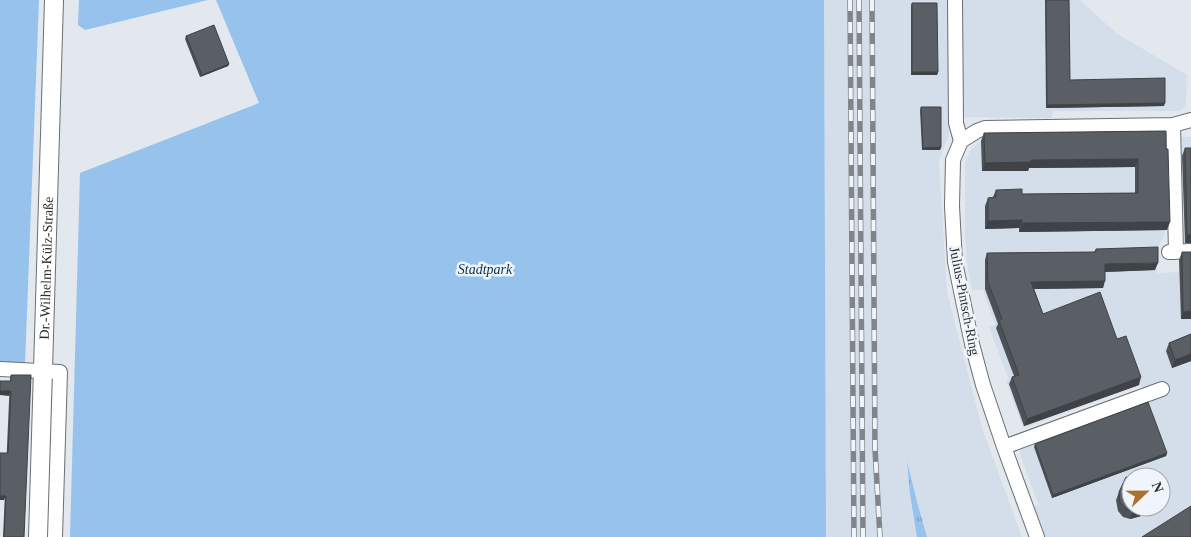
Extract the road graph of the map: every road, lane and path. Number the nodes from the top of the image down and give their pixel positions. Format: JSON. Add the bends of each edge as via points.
{"nodes":[{"id":1,"x":54,"y":0,"type":"edge"},
{"id":2,"x":955,"y":0,"type":"edge"},
{"id":3,"x":1191,"y":120,"type":"edge"},
{"id":4,"x":1174,"y":125,"type":"junction"},
{"id":5,"x":961,"y":141,"type":"junction"},
{"id":6,"x":1191,"y":252,"type":"edge"},
{"id":7,"x":0,"y":369,"type":"edge"},
{"id":8,"x":42,"y":372,"type":"junction"},
{"id":9,"x":1162,"y":389,"type":"dead end"},
{"id":10,"x":1004,"y":447,"type":"junction"},
{"id":11,"x":38,"y":537,"type":"edge"},
{"id":12,"x":55,"y":537,"type":"edge"},
{"id":13,"x":1037,"y":537,"type":"edge"}],
"edges":[{"from":1,"to":8,"type":"main road","name":"Dr.-Wilhelm-Külz-Straße"},
{"from":2,"to":5,"type":"street","via":[[956,124]]},
{"from":3,"to":4,"type":"street"},
{"from":4,"to":5,"type":"street","via":[[985,128]]},
{"from":4,"to":6,"type":"street","via":[[1172,252]]},
{"from":5,"to":10,"type":"street","name":"Julius-Pintsch-Ring","via":[[953,160],[955,262],[977,360]]},
{"from":7,"to":8,"type":"street"},
{"from":8,"to":11,"type":"main road","name":"Dr.-Wilhelm-Külz-Straße"},
{"from":8,"to":12,"type":"street","via":[[60,372]]},
{"from":9,"to":10,"type":"street"},
{"from":10,"to":13,"type":"street","name":"Julius-Pintsch-Ring"}]}
